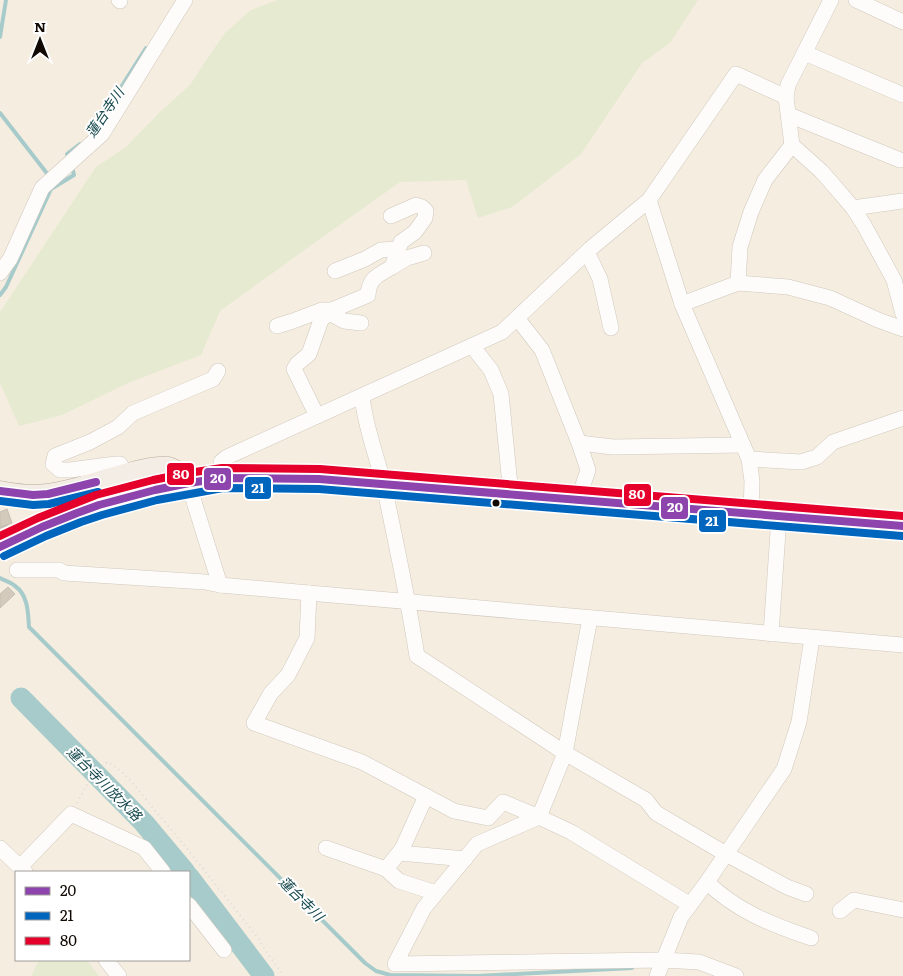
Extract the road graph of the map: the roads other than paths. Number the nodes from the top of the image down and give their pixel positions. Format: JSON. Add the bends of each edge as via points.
{"nodes":[{"id":1,"x":185,"y":0,"type":"edge"},
{"id":2,"x":831,"y":0,"type":"edge"},
{"id":3,"x":856,"y":0,"type":"edge"},
{"id":4,"x":903,"y":22,"type":"edge"},
{"id":5,"x":805,"y":53,"type":"junction"},
{"id":6,"x":903,"y":95,"type":"edge"},
{"id":7,"x":786,"y":97,"type":"junction"},
{"id":8,"x":789,"y":115,"type":"junction"},
{"id":9,"x":792,"y":145,"type":"junction"},
{"id":10,"x":900,"y":160,"type":"dead end"},
{"id":11,"x":649,"y":200,"type":"junction"},
{"id":12,"x":903,"y":201,"type":"edge"},
{"id":13,"x":853,"y":208,"type":"junction"},
{"id":14,"x":391,"y":216,"type":"dead end"},
{"id":15,"x":398,"y":249,"type":"junction"},
{"id":16,"x":587,"y":252,"type":"junction"},
{"id":17,"x":424,"y":253,"type":"dead end"},
{"id":18,"x":392,"y":267,"type":"junction"},
{"id":19,"x":335,"y":271,"type":"dead end"},
{"id":20,"x":0,"y":273,"type":"edge"},
{"id":21,"x":738,"y":283,"type":"junction"},
{"id":22,"x":682,"y":304,"type":"junction"},
{"id":23,"x":330,"y":312,"type":"junction"},
{"id":24,"x":903,"y":314,"type":"edge"},
{"id":25,"x":517,"y":318,"type":"junction"},
{"id":26,"x":361,"y":322,"type":"dead end"},
{"id":27,"x":277,"y":326,"type":"dead end"},
{"id":28,"x":611,"y":328,"type":"dead end"},
{"id":29,"x":903,"y":329,"type":"edge"},
{"id":30,"x":472,"y":346,"type":"junction"},
{"id":31,"x":218,"y":371,"type":"dead end"},
{"id":32,"x":362,"y":396,"type":"junction"},
{"id":33,"x":317,"y":416,"type":"junction"},
{"id":34,"x":903,"y":418,"type":"edge"},
{"id":35,"x":579,"y":443,"type":"junction"},
{"id":36,"x":746,"y":452,"type":"junction"},
{"id":37,"x":126,"y":474,"type":"junction"},
{"id":38,"x":222,"y":478,"type":"junction"},
{"id":39,"x":189,"y":483,"type":"junction"},
{"id":40,"x":384,"y":485,"type":"junction"},
{"id":41,"x":0,"y":491,"type":"edge"},
{"id":42,"x":511,"y":495,"type":"junction"},
{"id":43,"x":578,"y":500,"type":"junction"},
{"id":44,"x":752,"y":514,"type":"junction"},
{"id":45,"x":779,"y":517,"type":"junction"},
{"id":46,"x":903,"y":526,"type":"edge"},
{"id":47,"x":0,"y":547,"type":"edge"},
{"id":48,"x":17,"y":570,"type":"dead end"},
{"id":49,"x":220,"y":585,"type":"junction"},
{"id":50,"x":309,"y":594,"type":"junction"},
{"id":51,"x":408,"y":602,"type":"junction"},
{"id":52,"x":590,"y":618,"type":"junction"},
{"id":53,"x":772,"y":634,"type":"junction"},
{"id":54,"x":812,"y":638,"type":"junction"},
{"id":55,"x":903,"y":645,"type":"edge"},
{"id":56,"x":565,"y":753,"type":"junction"},
{"id":57,"x":426,"y":796,"type":"junction"},
{"id":58,"x":539,"y":816,"type":"junction"},
{"id":59,"x":0,"y":848,"type":"edge"},
{"id":60,"x":326,"y":848,"type":"dead end"},
{"id":61,"x":400,"y":852,"type":"junction"},
{"id":62,"x":726,"y":854,"type":"junction"},
{"id":63,"x":465,"y":859,"type":"junction"},
{"id":64,"x":386,"y":869,"type":"junction"},
{"id":65,"x":22,"y":870,"type":"edge"},
{"id":66,"x":162,"y":871,"type":"edge"},
{"id":67,"x":707,"y":882,"type":"junction"},
{"id":68,"x":436,"y":893,"type":"junction"},
{"id":69,"x":806,"y":894,"type":"dead end"},
{"id":70,"x":689,"y":904,"type":"junction"},
{"id":71,"x":190,"y":906,"type":"edge"},
{"id":72,"x":840,"y":910,"type":"dead end"},
{"id":73,"x":903,"y":910,"type":"edge"},
{"id":74,"x":811,"y":938,"type":"dead end"},
{"id":75,"x":224,"y":950,"type":"dead end"},
{"id":76,"x":663,"y":960,"type":"junction"},
{"id":77,"x":107,"y":961,"type":"edge"},
{"id":78,"x":118,"y":976,"type":"edge"},
{"id":79,"x":657,"y":976,"type":"edge"},
{"id":80,"x":736,"y":976,"type":"edge"}],
"edges":[{"from":1,"to":20,"type":"street","via":[[102,134],[42,188],[10,259]]},
{"from":2,"to":5,"type":"street"},
{"from":3,"to":4,"type":"street"},
{"from":5,"to":6,"type":"street"},
{"from":5,"to":7,"type":"street","via":[[788,85]]},
{"from":7,"to":8,"type":"street"},
{"from":7,"to":11,"type":"street","via":[[736,74]]},
{"from":8,"to":9,"type":"street"},
{"from":8,"to":10,"type":"street"},
{"from":9,"to":13,"type":"street","via":[[821,171]]},
{"from":9,"to":21,"type":"street","via":[[765,180],[751,212],[740,247]]},
{"from":11,"to":16,"type":"street"},
{"from":11,"to":22,"type":"street"},
{"from":12,"to":13,"type":"street"},
{"from":13,"to":24,"type":"street","via":[[894,280]]},
{"from":14,"to":15,"type":"street","via":[[416,205],[426,211],[415,232],[401,242]]},
{"from":15,"to":18,"type":"street"},
{"from":15,"to":19,"type":"street","via":[[381,250]]},
{"from":16,"to":25,"type":"street"},
{"from":16,"to":28,"type":"street","via":[[600,279]]},
{"from":17,"to":18,"type":"street"},
{"from":18,"to":23,"type":"street","via":[[374,278],[368,287],[368,295]]},
{"from":21,"to":22,"type":"street"},
{"from":21,"to":29,"type":"street","via":[[788,287],[830,298]]},
{"from":22,"to":36,"type":"street"},
{"from":23,"to":26,"type":"street","via":[[344,321]]},
{"from":23,"to":27,"type":"street","via":[[322,310]]},
{"from":23,"to":33,"type":"street","via":[[321,320],[309,354],[294,369]]},
{"from":25,"to":30,"type":"street","via":[[502,332]]},
{"from":25,"to":35,"type":"street","via":[[542,350]]},
{"from":30,"to":32,"type":"street"},
{"from":30,"to":42,"type":"street","via":[[491,370],[501,394]]},
{"from":31,"to":37,"type":"street","via":[[213,379],[133,413],[118,427],[54,456],[54,464],[60,470],[120,464]]},
{"from":32,"to":33,"type":"street"},
{"from":32,"to":40,"type":"street"},
{"from":33,"to":38,"type":"street","via":[[227,457],[221,462]]},
{"from":34,"to":36,"type":"street","via":[[833,442],[817,457],[801,462]]},
{"from":35,"to":36,"type":"street"},
{"from":35,"to":43,"type":"street","via":[[588,470]]},
{"from":36,"to":44,"type":"street","via":[[752,481]]},
{"from":37,"to":39,"type":"main road","via":[[156,467],[170,468]]},
{"from":37,"to":41,"type":"main road","via":[[48,494]]},
{"from":38,"to":39,"type":"main road"},
{"from":38,"to":40,"type":"main road","via":[[319,479]]},
{"from":39,"to":47,"type":"main road","via":[[99,505]]},
{"from":39,"to":49,"type":"street"},
{"from":40,"to":42,"type":"main road"},
{"from":40,"to":51,"type":"street"},
{"from":42,"to":43,"type":"main road"},
{"from":43,"to":44,"type":"main road"},
{"from":44,"to":45,"type":"main road"},
{"from":45,"to":46,"type":"main road"},
{"from":45,"to":53,"type":"street"},
{"from":48,"to":49,"type":"street","via":[[59,570],[64,573]]},
{"from":49,"to":50,"type":"street"},
{"from":50,"to":51,"type":"street"},
{"from":50,"to":57,"type":"street","via":[[307,638],[288,675],[271,693],[254,723],[362,762]]},
{"from":51,"to":52,"type":"street"},
{"from":51,"to":56,"type":"street","via":[[417,656]]},
{"from":52,"to":53,"type":"street"},
{"from":52,"to":56,"type":"street"},
{"from":53,"to":54,"type":"street"},
{"from":54,"to":55,"type":"street"},
{"from":54,"to":62,"type":"street","via":[[799,722],[784,769]]},
{"from":56,"to":58,"type":"street"},
{"from":56,"to":62,"type":"street","via":[[646,800],[656,813]]},
{"from":57,"to":58,"type":"street","via":[[454,811],[488,818],[503,802]]},
{"from":57,"to":61,"type":"street"},
{"from":58,"to":63,"type":"street","via":[[477,844]]},
{"from":58,"to":70,"type":"street"},
{"from":59,"to":65,"type":"street"},
{"from":60,"to":64,"type":"street"},
{"from":61,"to":63,"type":"street"},
{"from":61,"to":64,"type":"street"},
{"from":62,"to":67,"type":"street"},
{"from":62,"to":69,"type":"street"},
{"from":63,"to":68,"type":"street"},
{"from":64,"to":68,"type":"street","via":[[399,881]]},
{"from":65,"to":66,"type":"street","via":[[71,814],[144,848]]},
{"from":67,"to":70,"type":"street"},
{"from":67,"to":74,"type":"street","via":[[750,914]]},
{"from":68,"to":76,"type":"street","via":[[424,908],[395,964]]},
{"from":70,"to":76,"type":"street"},
{"from":71,"to":75,"type":"street"},
{"from":72,"to":73,"type":"street","via":[[854,900]]},
{"from":76,"to":79,"type":"street"},
{"from":76,"to":80,"type":"street","via":[[699,962]]},
{"from":77,"to":78,"type":"street"}]}
